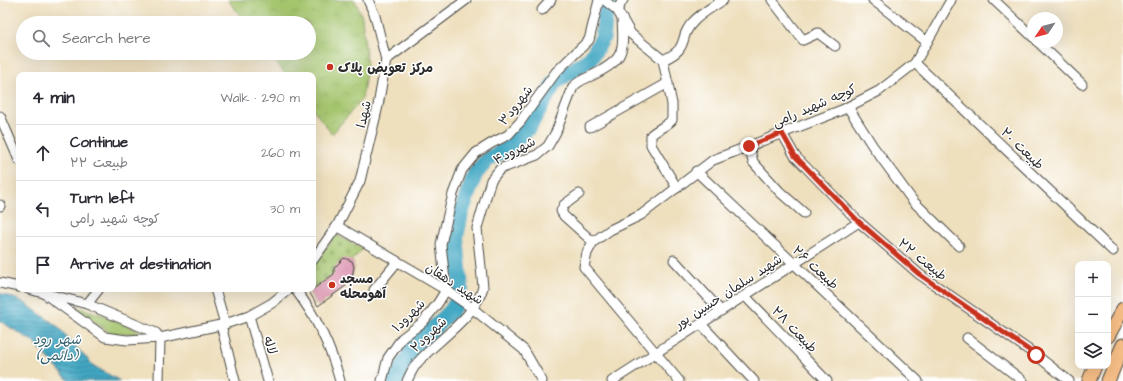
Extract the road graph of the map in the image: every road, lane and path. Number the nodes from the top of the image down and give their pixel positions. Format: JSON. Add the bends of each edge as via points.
{"nodes":[{"id":1,"x":368,"y":0,"type":"edge"},
{"id":2,"x":466,"y":0,"type":"edge"},
{"id":3,"x":551,"y":0,"type":"edge"},
{"id":4,"x":600,"y":0,"type":"edge"},
{"id":5,"x":604,"y":0,"type":"edge"},
{"id":6,"x":623,"y":0,"type":"edge"},
{"id":7,"x":723,"y":0,"type":"edge"},
{"id":8,"x":772,"y":0,"type":"edge"},
{"id":9,"x":872,"y":0,"type":"edge"},
{"id":10,"x":951,"y":0,"type":"edge"},
{"id":11,"x":994,"y":0,"type":"edge"},
{"id":12,"x":542,"y":10,"type":"dead end"},
{"id":13,"x":620,"y":14,"type":"junction"},
{"id":14,"x":1027,"y":31,"type":"edge"},
{"id":15,"x":927,"y":42,"type":"junction"},
{"id":16,"x":835,"y":46,"type":"dead end"},
{"id":17,"x":1044,"y":48,"type":"edge"},
{"id":18,"x":386,"y":60,"type":"junction"},
{"id":19,"x":663,"y":60,"type":"junction"},
{"id":20,"x":915,"y":63,"type":"junction"},
{"id":21,"x":668,"y":83,"type":"junction"},
{"id":22,"x":1082,"y":84,"type":"dead end"},
{"id":23,"x":848,"y":107,"type":"junction"},
{"id":24,"x":0,"y":116,"type":"edge"},
{"id":25,"x":590,"y":127,"type":"dead end"},
{"id":26,"x":782,"y":133,"type":"junction"},
{"id":27,"x":749,"y":146,"type":"junction"},
{"id":28,"x":16,"y":153,"type":"edge"},
{"id":29,"x":696,"y":171,"type":"junction"},
{"id":30,"x":677,"y":188,"type":"junction"},
{"id":31,"x":579,"y":194,"type":"dead end"},
{"id":32,"x":804,"y":213,"type":"dead end"},
{"id":33,"x":859,"y":222,"type":"junction"},
{"id":34,"x":337,"y":226,"type":"junction"},
{"id":35,"x":593,"y":242,"type":"junction"},
{"id":36,"x":959,"y":246,"type":"dead end"},
{"id":37,"x":1113,"y":251,"type":"dead end"},
{"id":38,"x":316,"y":256,"type":"edge"},
{"id":39,"x":674,"y":260,"type":"dead end"},
{"id":40,"x":397,"y":262,"type":"junction"},
{"id":41,"x":794,"y":264,"type":"junction"},
{"id":42,"x":0,"y":283,"type":"edge"},
{"id":43,"x":16,"y":286,"type":"edge"},
{"id":44,"x":374,"y":290,"type":"dead end"},
{"id":45,"x":446,"y":290,"type":"junction"},
{"id":46,"x":38,"y":292,"type":"edge"},
{"id":47,"x":63,"y":292,"type":"edge"},
{"id":48,"x":97,"y":292,"type":"edge"},
{"id":49,"x":216,"y":292,"type":"edge"},
{"id":50,"x":285,"y":292,"type":"edge"},
{"id":51,"x":297,"y":292,"type":"edge"},
{"id":52,"x":44,"y":294,"type":"junction"},
{"id":53,"x":745,"y":296,"type":"junction"},
{"id":54,"x":65,"y":299,"type":"junction"},
{"id":55,"x":87,"y":304,"type":"junction"},
{"id":56,"x":472,"y":308,"type":"junction"},
{"id":57,"x":1123,"y":308,"type":"edge"},
{"id":58,"x":721,"y":311,"type":"junction"},
{"id":59,"x":249,"y":316,"type":"junction"},
{"id":60,"x":701,"y":324,"type":"junction"},
{"id":61,"x":223,"y":325,"type":"junction"},
{"id":62,"x":1110,"y":333,"type":"edge"},
{"id":63,"x":160,"y":338,"type":"junction"},
{"id":64,"x":967,"y":338,"type":"dead end"},
{"id":65,"x":1123,"y":345,"type":"edge"},
{"id":66,"x":654,"y":354,"type":"junction"},
{"id":67,"x":1094,"y":369,"type":"edge"},
{"id":68,"x":538,"y":380,"type":"edge"},
{"id":69,"x":158,"y":381,"type":"edge"},
{"id":70,"x":235,"y":381,"type":"edge"},
{"id":71,"x":268,"y":381,"type":"edge"},
{"id":72,"x":340,"y":381,"type":"edge"},
{"id":73,"x":382,"y":381,"type":"edge"},
{"id":74,"x":407,"y":381,"type":"edge"},
{"id":75,"x":612,"y":381,"type":"edge"},
{"id":76,"x":679,"y":381,"type":"edge"},
{"id":77,"x":754,"y":381,"type":"edge"},
{"id":78,"x":827,"y":381,"type":"edge"},
{"id":79,"x":918,"y":381,"type":"edge"},
{"id":80,"x":1023,"y":381,"type":"edge"},
{"id":81,"x":1069,"y":381,"type":"edge"},
{"id":82,"x":1089,"y":381,"type":"edge"},
{"id":83,"x":1108,"y":381,"type":"edge"}],
"edges":[{"from":1,"to":18,"type":"street","via":[[375,16]]},
{"from":2,"to":18,"type":"street"},
{"from":3,"to":12,"type":"street"},
{"from":4,"to":45,"type":"street","name":"شهرود۳","via":[[589,40],[556,72],[508,135],[476,153],[462,170],[453,194],[441,244]]},
{"from":5,"to":13,"type":"street"},
{"from":6,"to":13,"type":"street"},
{"from":7,"to":19,"type":"street","via":[[692,23],[682,48]]},
{"from":8,"to":16,"type":"street","via":[[803,40],[818,33]]},
{"from":9,"to":15,"type":"street"},
{"from":10,"to":15,"type":"street","name":"کوچه شهید رامی"},
{"from":11,"to":14,"type":"street"},
{"from":13,"to":19,"type":"street","via":[[630,34]]},
{"from":13,"to":56,"type":"street","name":"شهرود۴","via":[[623,48],[621,53],[608,68],[577,83],[573,88],[548,146],[537,155],[500,169],[491,180],[477,228],[483,287],[478,301]]},
{"from":15,"to":20,"type":"street","name":"کوچه شهید رامی"},
{"from":17,"to":22,"type":"street"},
{"from":18,"to":34,"type":"street","name":"شهدا","via":[[360,181]]},
{"from":19,"to":21,"type":"street"},
{"from":20,"to":23,"type":"street","name":"کوچه شهید رامی","via":[[879,91]]},
{"from":20,"to":37,"type":"street","name":"طبیعت ۲۰"},
{"from":21,"to":25,"type":"street"},
{"from":21,"to":30,"type":"street","via":[[672,120],[651,135],[651,145]]},
{"from":23,"to":26,"type":"street","name":"کوچه شهید رامی"},
{"from":23,"to":36,"type":"street","via":[[912,201]]},
{"from":24,"to":28,"type":"street"},
{"from":26,"to":27,"type":"street","name":"کوچه شهید رامی"},
{"from":26,"to":33,"type":"street","name":"طبیعت ۲۲","via":[[795,156]]},
{"from":27,"to":29,"type":"street","name":"کوچه شهید رامی","via":[[712,160]]},
{"from":27,"to":32,"type":"street","via":[[753,162],[780,192]]},
{"from":29,"to":30,"type":"street","name":"کوچه شهید رامی"},
{"from":29,"to":41,"type":"street","name":"طبیعت ۲۶"},
{"from":30,"to":35,"type":"street","name":"کوچه شهید رامی","via":[[641,215],[610,230]]},
{"from":31,"to":35,"type":"street","via":[[561,211]]},
{"from":33,"to":41,"type":"street","name":"شهید سلمان حسین پور"},
{"from":33,"to":81,"type":"street","name":"طبیعت ۲۲","via":[[919,274],[1036,355]]},
{"from":34,"to":38,"type":"street","name":"شهدا"},
{"from":34,"to":40,"type":"street","name":"شهید دهقان"},
{"from":35,"to":66,"type":"street","via":[[587,253],[584,268]]},
{"from":39,"to":58,"type":"street"},
{"from":40,"to":44,"type":"street"},
{"from":40,"to":45,"type":"street","name":"شهید دهقان"},
{"from":41,"to":53,"type":"street","name":"شهید سلمان حسین پور"},
{"from":41,"to":79,"type":"street","name":"طبیعت ۲۶"},
{"from":42,"to":43,"type":"street"},
{"from":45,"to":56,"type":"street","name":"شهید دهقان"},
{"from":45,"to":73,"type":"street","name":"شهرود۱","via":[[423,322],[402,338],[388,358]]},
{"from":46,"to":52,"type":"street"},
{"from":47,"to":54,"type":"street"},
{"from":48,"to":55,"type":"street"},
{"from":49,"to":61,"type":"street"},
{"from":50,"to":59,"type":"street"},
{"from":51,"to":72,"type":"street","via":[[324,337]]},
{"from":52,"to":54,"type":"street"},
{"from":52,"to":63,"type":"street","via":[[105,337],[127,340]]},
{"from":53,"to":58,"type":"street","name":"شهید سلمان حسین پور"},
{"from":53,"to":78,"type":"street","name":"طبیعت ۲۸"},
{"from":54,"to":55,"type":"street"},
{"from":55,"to":63,"type":"street","via":[[144,327]]},
{"from":56,"to":68,"type":"street","name":"شهید دهقان","via":[[524,350]]},
{"from":56,"to":74,"type":"street","name":"شهرود۲","via":[[417,363]]},
{"from":57,"to":62,"type":"highway"},
{"from":58,"to":60,"type":"street","name":"شهید سلمان حسین پور"},
{"from":59,"to":61,"type":"street"},
{"from":59,"to":71,"type":"street","name":"لاله"},
{"from":60,"to":66,"type":"street","name":"شهید سلمان حسین پور"},
{"from":60,"to":77,"type":"street"},
{"from":61,"to":63,"type":"street"},
{"from":61,"to":70,"type":"street"},
{"from":63,"to":69,"type":"street"},
{"from":64,"to":80,"type":"street"},
{"from":65,"to":83,"type":"highway"},
{"from":66,"to":75,"type":"street","name":"شهید سلمان حسین پور"},
{"from":66,"to":76,"type":"street"},
{"from":67,"to":82,"type":"highway"}]}
